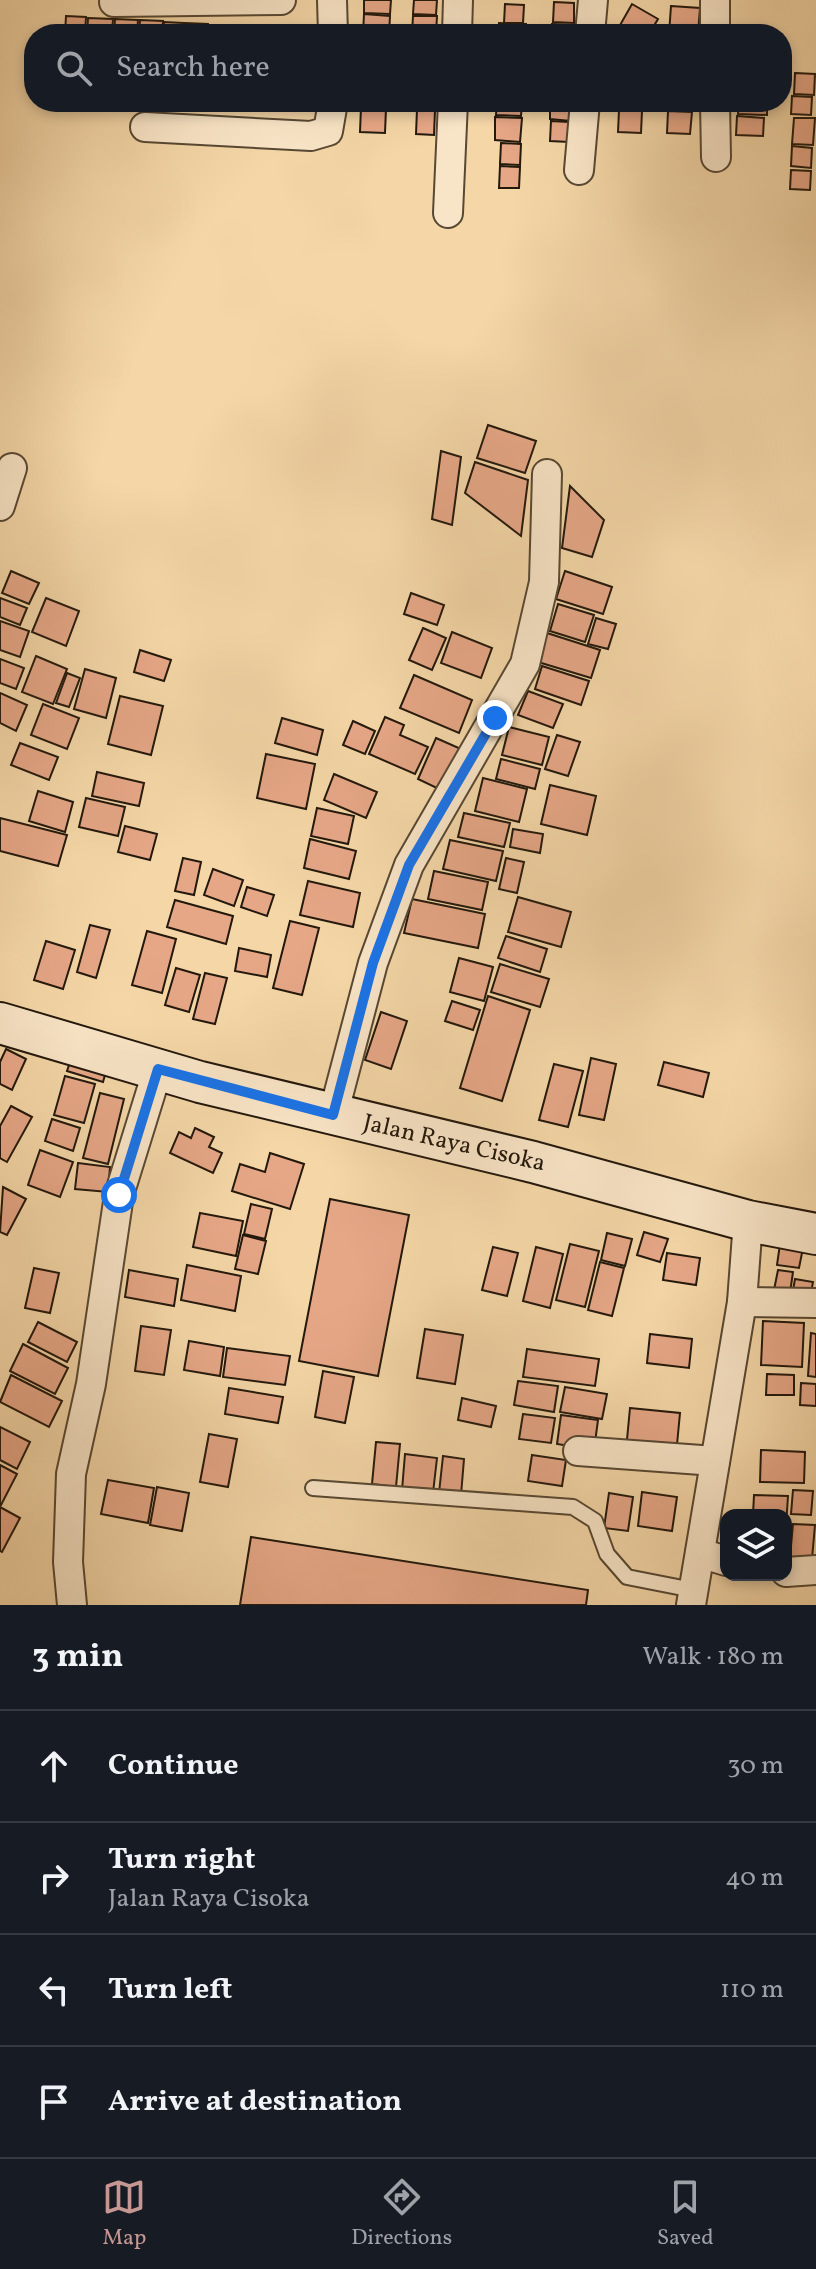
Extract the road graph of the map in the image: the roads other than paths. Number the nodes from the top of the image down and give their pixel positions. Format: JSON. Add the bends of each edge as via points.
{"nodes":[{"id":1,"x":281,"y":0,"type":"edge"},
{"id":2,"x":332,"y":0,"type":"edge"},
{"id":3,"x":458,"y":0,"type":"edge"},
{"id":4,"x":593,"y":0,"type":"edge"},
{"id":5,"x":715,"y":0,"type":"edge"},
{"id":6,"x":114,"y":2,"type":"dead end"},
{"id":7,"x":333,"y":24,"type":"edge"},
{"id":8,"x":457,"y":24,"type":"edge"},
{"id":9,"x":591,"y":24,"type":"edge"},
{"id":10,"x":715,"y":24,"type":"edge"},
{"id":11,"x":331,"y":112,"type":"edge"},
{"id":12,"x":453,"y":112,"type":"edge"},
{"id":13,"x":584,"y":112,"type":"edge"},
{"id":14,"x":715,"y":112,"type":"edge"},
{"id":15,"x":145,"y":127,"type":"dead end"},
{"id":16,"x":716,"y":157,"type":"dead end"},
{"id":17,"x":579,"y":170,"type":"dead end"},
{"id":18,"x":448,"y":213,"type":"dead end"},
{"id":19,"x":12,"y":468,"type":"dead end"},
{"id":20,"x":547,"y":474,"type":"dead end"},
{"id":21,"x":0,"y":506,"type":"edge"},
{"id":22,"x":0,"y":1023,"type":"edge"},
{"id":23,"x":158,"y":1069,"type":"junction"},
{"id":24,"x":333,"y":1115,"type":"junction"},
{"id":25,"x":748,"y":1221,"type":"junction"},
{"id":26,"x":816,"y":1234,"type":"edge"},
{"id":27,"x":742,"y":1302,"type":"junction"},
{"id":28,"x":816,"y":1303,"type":"edge"},
{"id":29,"x":578,"y":1451,"type":"dead end"},
{"id":30,"x":715,"y":1461,"type":"junction"},
{"id":31,"x":313,"y":1488,"type":"dead end"},
{"id":32,"x":713,"y":1557,"type":"edge"},
{"id":33,"x":816,"y":1570,"type":"edge"},
{"id":34,"x":792,"y":1572,"type":"edge"},
{"id":35,"x":692,"y":1598,"type":"edge"},
{"id":36,"x":72,"y":1605,"type":"edge"}],
"edges":[{"from":1,"to":6,"type":"street"},
{"from":2,"to":7,"type":"street"},
{"from":3,"to":8,"type":"street"},
{"from":4,"to":9,"type":"street"},
{"from":5,"to":10,"type":"street"},
{"from":11,"to":15,"type":"street","via":[[328,131],[311,136]]},
{"from":12,"to":18,"type":"street"},
{"from":13,"to":17,"type":"street"},
{"from":14,"to":16,"type":"street"},
{"from":19,"to":21,"type":"street"},
{"from":20,"to":24,"type":"street","via":[[544,582],[525,664],[409,865],[373,963]]},
{"from":22,"to":23,"type":"street","name":"Jalan Raya Cisoka"},
{"from":23,"to":24,"type":"street","name":"Jalan Raya Cisoka"},
{"from":23,"to":36,"type":"street","via":[[119,1195],[91,1384],[71,1474]]},
{"from":24,"to":25,"type":"street","name":"Jalan Raya Cisoka"},
{"from":25,"to":26,"type":"street","name":"Jalan Raya Cisoka"},
{"from":25,"to":27,"type":"street"},
{"from":27,"to":28,"type":"street"},
{"from":27,"to":30,"type":"street"},
{"from":29,"to":30,"type":"street"},
{"from":30,"to":32,"type":"street"},
{"from":31,"to":35,"type":"lane","via":[[573,1507],[595,1521],[607,1554],[627,1577]]},
{"from":32,"to":35,"type":"street"},
{"from":33,"to":34,"type":"street"}]}
